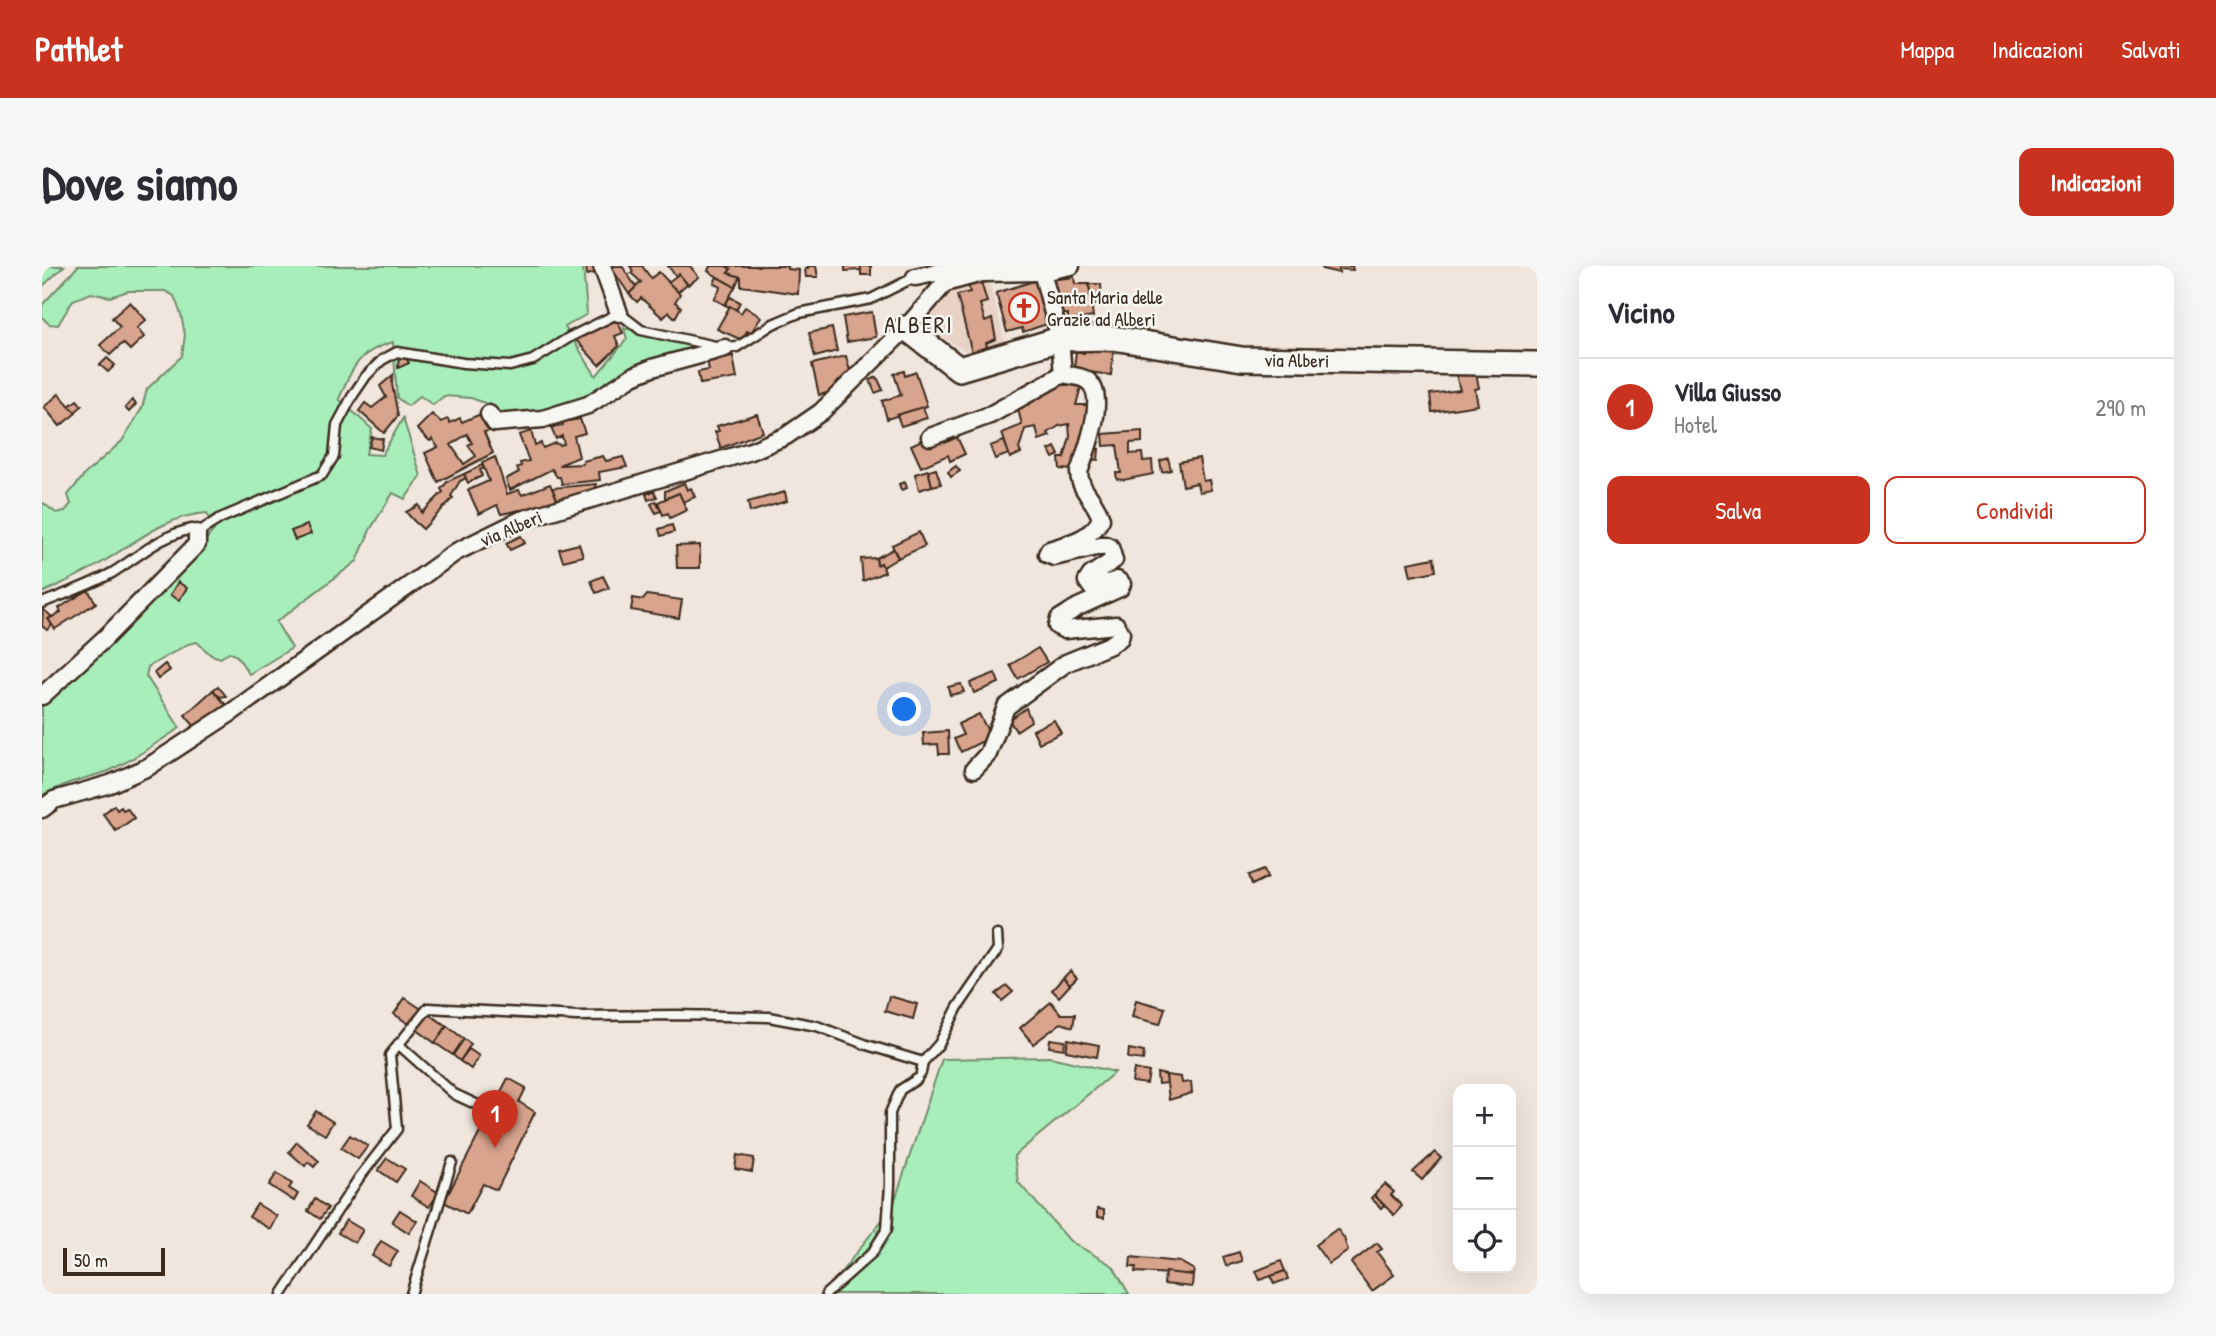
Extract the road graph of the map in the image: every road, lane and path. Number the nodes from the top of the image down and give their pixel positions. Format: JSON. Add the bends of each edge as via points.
{"nodes":[{"id":1,"x":602,"y":266,"type":"edge"},
{"id":2,"x":1071,"y":266,"type":"edge"},
{"id":3,"x":1042,"y":271,"type":"junction"},
{"id":4,"x":982,"y":273,"type":"junction"},
{"id":5,"x":915,"y":277,"type":"joint"},
{"id":6,"x":618,"y":313,"type":"junction"},
{"id":7,"x":906,"y":328,"type":"junction"},
{"id":8,"x":1060,"y":339,"type":"junction"},
{"id":9,"x":725,"y":348,"type":"junction"},
{"id":10,"x":1537,"y":363,"type":"edge"},
{"id":11,"x":1063,"y":374,"type":"junction"},
{"id":12,"x":489,"y":414,"type":"dead end"},
{"id":13,"x":930,"y":437,"type":"dead end"},
{"id":14,"x":197,"y":533,"type":"junction"},
{"id":15,"x":42,"y":603,"type":"edge"},
{"id":16,"x":42,"y":695,"type":"edge"},
{"id":17,"x":974,"y":769,"type":"dead end"},
{"id":18,"x":42,"y":809,"type":"edge"},
{"id":19,"x":997,"y":934,"type":"dead end"},
{"id":20,"x":398,"y":1044,"type":"junction"},
{"id":21,"x":923,"y":1062,"type":"junction"},
{"id":22,"x":482,"y":1107,"type":"dead end"},
{"id":23,"x":452,"y":1162,"type":"dead end"},
{"id":24,"x":282,"y":1294,"type":"edge"},
{"id":25,"x":411,"y":1294,"type":"edge"},
{"id":26,"x":826,"y":1294,"type":"edge"}],
"edges":[{"from":1,"to":6,"type":"street"},
{"from":2,"to":3,"type":"street","name":"via Alberi"},
{"from":3,"to":4,"type":"street","name":"via Alberi"},
{"from":3,"to":8,"type":"street"},
{"from":4,"to":5,"type":"street","name":"via Alberi","via":[[974,268]]},
{"from":4,"to":7,"type":"street","name":"via Alberi","via":[[945,283]]},
{"from":5,"to":9,"type":"lane","name":"via Alberi","via":[[871,299],[799,313],[737,347]]},
{"from":6,"to":9,"type":"lane","via":[[641,330]]},
{"from":6,"to":14,"type":"lane","via":[[533,360],[510,366],[397,352],[382,360],[353,395],[337,425],[334,456],[322,475],[221,518]]},
{"from":7,"to":8,"type":"street","name":"via Alberi","via":[[959,369]]},
{"from":7,"to":18,"type":"street","name":"via Alberi","via":[[821,412],[786,436],[738,456],[521,520],[456,552],[148,767],[54,800]]},
{"from":8,"to":10,"type":"street","name":"via Alberi","via":[[1113,338],[1242,359]]},
{"from":8,"to":11,"type":"street"},
{"from":9,"to":12,"type":"street","via":[[633,376],[588,405],[543,419],[495,423]]},
{"from":11,"to":13,"type":"street","via":[[990,415]]},
{"from":11,"to":17,"type":"street","via":[[1085,379],[1094,389],[1097,409],[1079,481],[1101,519],[1090,534],[1049,550],[1048,556],[1110,547],[1114,560],[1087,581],[1092,588],[1117,580],[1122,586],[1059,618],[1057,626],[1065,630],[1116,625],[1120,638],[1066,663],[1006,708],[988,754]]},
{"from":14,"to":15,"type":"lane","via":[[192,529],[162,540],[110,574]]},
{"from":14,"to":16,"type":"street","via":[[197,544]]},
{"from":19,"to":21,"type":"lane","via":[[998,948]]},
{"from":20,"to":21,"type":"lane","via":[[428,1008],[577,1016],[769,1017],[817,1026]]},
{"from":20,"to":22,"type":"lane","via":[[454,1094]]},
{"from":20,"to":24,"type":"lane","via":[[390,1055],[397,1129]]},
{"from":21,"to":26,"type":"lane","via":[[919,1076],[900,1090],[891,1113],[887,1228],[872,1253]]},
{"from":23,"to":25,"type":"lane"}]}
